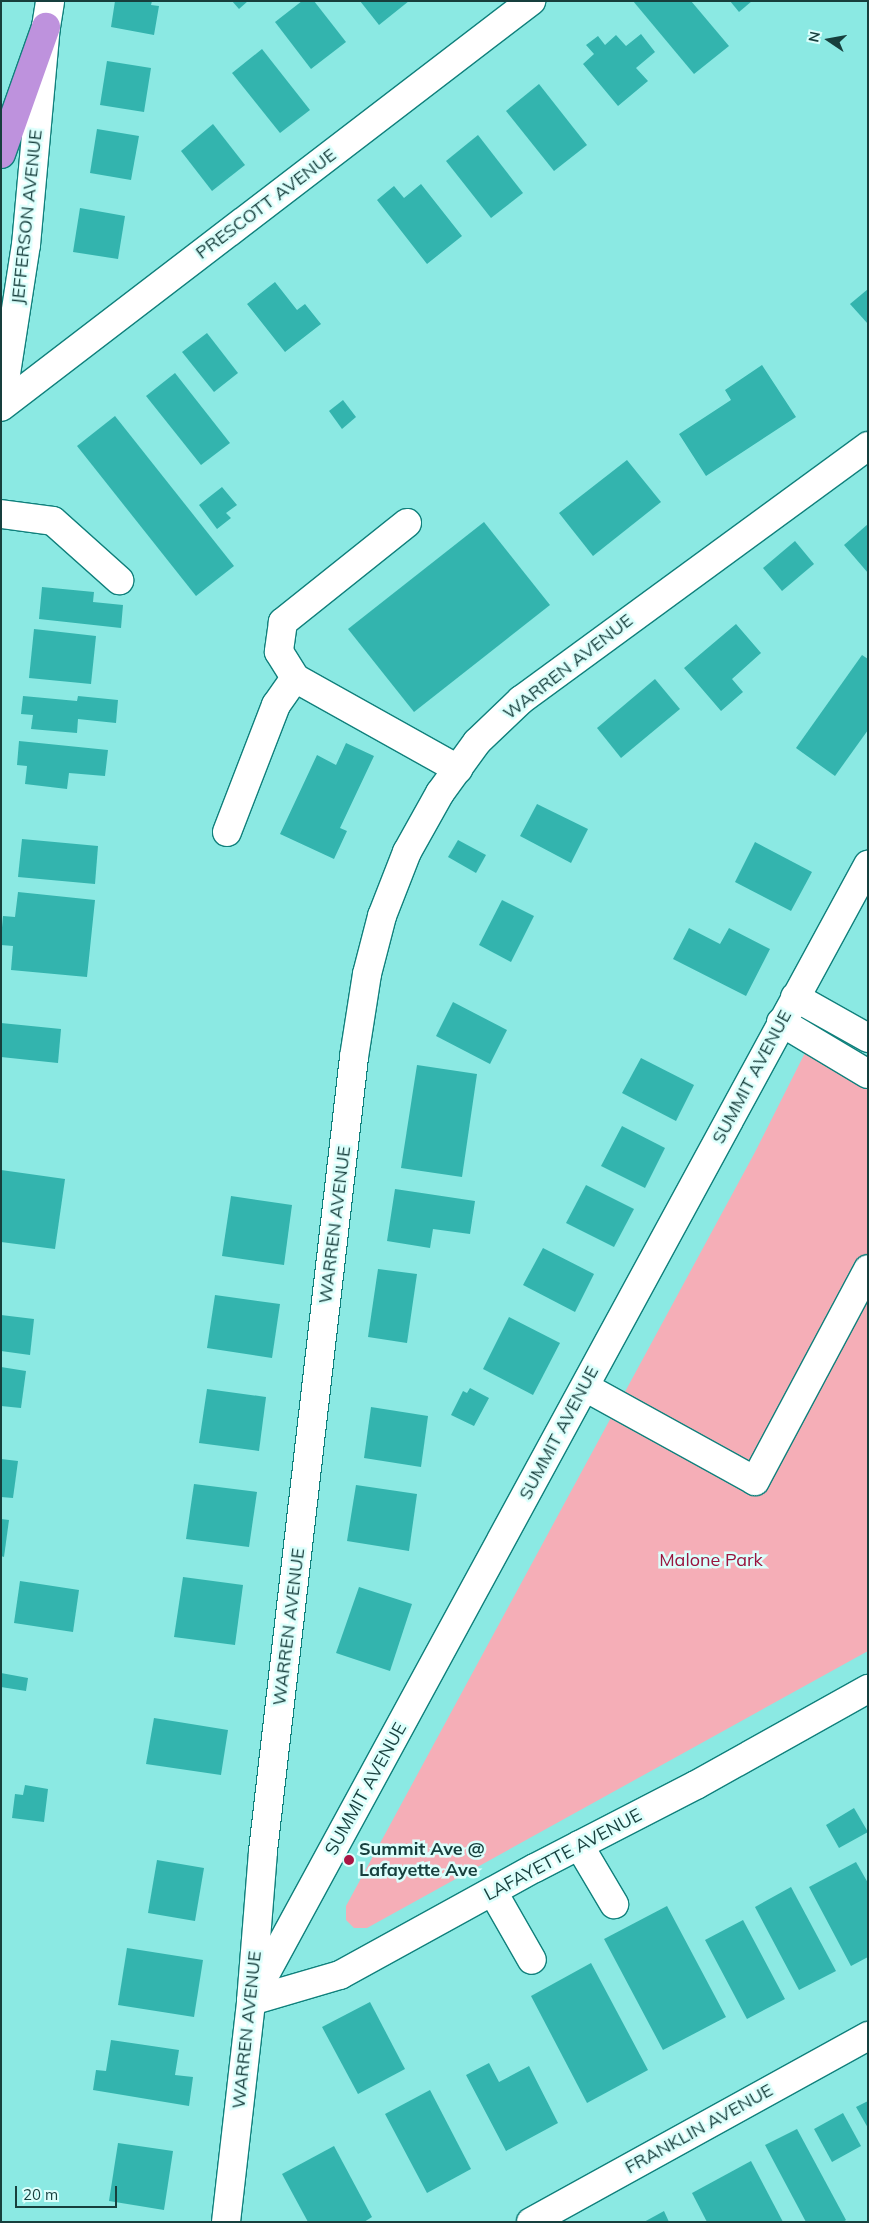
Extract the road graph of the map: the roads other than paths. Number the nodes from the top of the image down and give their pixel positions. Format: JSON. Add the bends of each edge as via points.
{"nodes":[{"id":1,"x":531,"y":1,"type":"edge"},
{"id":2,"x":46,"y":10,"type":"edge"},
{"id":3,"x":1,"y":154,"type":"edge"},
{"id":4,"x":1,"y":407,"type":"edge"},
{"id":5,"x":868,"y":446,"type":"edge"},
{"id":6,"x":1,"y":514,"type":"edge"},
{"id":7,"x":407,"y":523,"type":"dead end"},
{"id":8,"x":119,"y":580,"type":"dead end"},
{"id":9,"x":295,"y":678,"type":"junction"},
{"id":10,"x":458,"y":769,"type":"junction"},
{"id":11,"x":227,"y":832,"type":"dead end"},
{"id":12,"x":868,"y":865,"type":"edge"},
{"id":13,"x":796,"y":997,"type":"junction"},
{"id":14,"x":781,"y":1022,"type":"junction"},
{"id":15,"x":868,"y":1038,"type":"edge"},
{"id":16,"x":867,"y":1074,"type":"edge"},
{"id":17,"x":868,"y":1269,"type":"edge"},
{"id":18,"x":584,"y":1387,"type":"junction"},
{"id":19,"x":868,"y":1689,"type":"edge"},
{"id":20,"x":579,"y":1845,"type":"junction"},
{"id":21,"x":493,"y":1892,"type":"junction"},
{"id":22,"x":614,"y":1904,"type":"dead end"},
{"id":23,"x":532,"y":1960,"type":"dead end"},
{"id":24,"x":251,"y":2001,"type":"junction"},
{"id":25,"x":868,"y":2036,"type":"edge"},
{"id":26,"x":226,"y":2222,"type":"edge"},
{"id":27,"x":531,"y":2222,"type":"edge"}],
"edges":[{"from":1,"to":4,"type":"street","name":"PRESCOTT AVENUE"},
{"from":2,"to":3,"type":"highway"},
{"from":2,"to":4,"type":"street","name":"JEFFERSON AVENUE","via":[[26,245]]},
{"from":5,"to":10,"type":"street","name":"WARREN AVENUE","via":[[521,700],[477,742]]},
{"from":6,"to":8,"type":"street","via":[[54,521]]},
{"from":7,"to":9,"type":"street","via":[[283,622],[279,652]]},
{"from":9,"to":10,"type":"street"},
{"from":9,"to":11,"type":"street","via":[[276,705]]},
{"from":10,"to":24,"type":"street","name":"WARREN AVENUE","via":[[440,793],[407,852],[382,916],[367,974],[354,1057],[263,1851]]},
{"from":12,"to":13,"type":"street","name":"SUMMIT AVENUE"},
{"from":13,"to":14,"type":"street","name":"SUMMIT AVENUE"},
{"from":13,"to":15,"type":"street"},
{"from":14,"to":16,"type":"street"},
{"from":14,"to":18,"type":"street","name":"SUMMIT AVENUE"},
{"from":17,"to":18,"type":"street","via":[[755,1481]]},
{"from":18,"to":24,"type":"street","name":"SUMMIT AVENUE"},
{"from":19,"to":20,"type":"street","name":"LAFAYETTE AVENUE","via":[[696,1785]]},
{"from":20,"to":21,"type":"street","name":"LAFAYETTE AVENUE"},
{"from":20,"to":22,"type":"street"},
{"from":21,"to":23,"type":"street"},
{"from":21,"to":24,"type":"street","name":"LAFAYETTE AVENUE","via":[[340,1975]]},
{"from":24,"to":26,"type":"street","name":"WARREN AVENUE"},
{"from":25,"to":27,"type":"street","name":"FRANKLIN AVENUE"}]}
